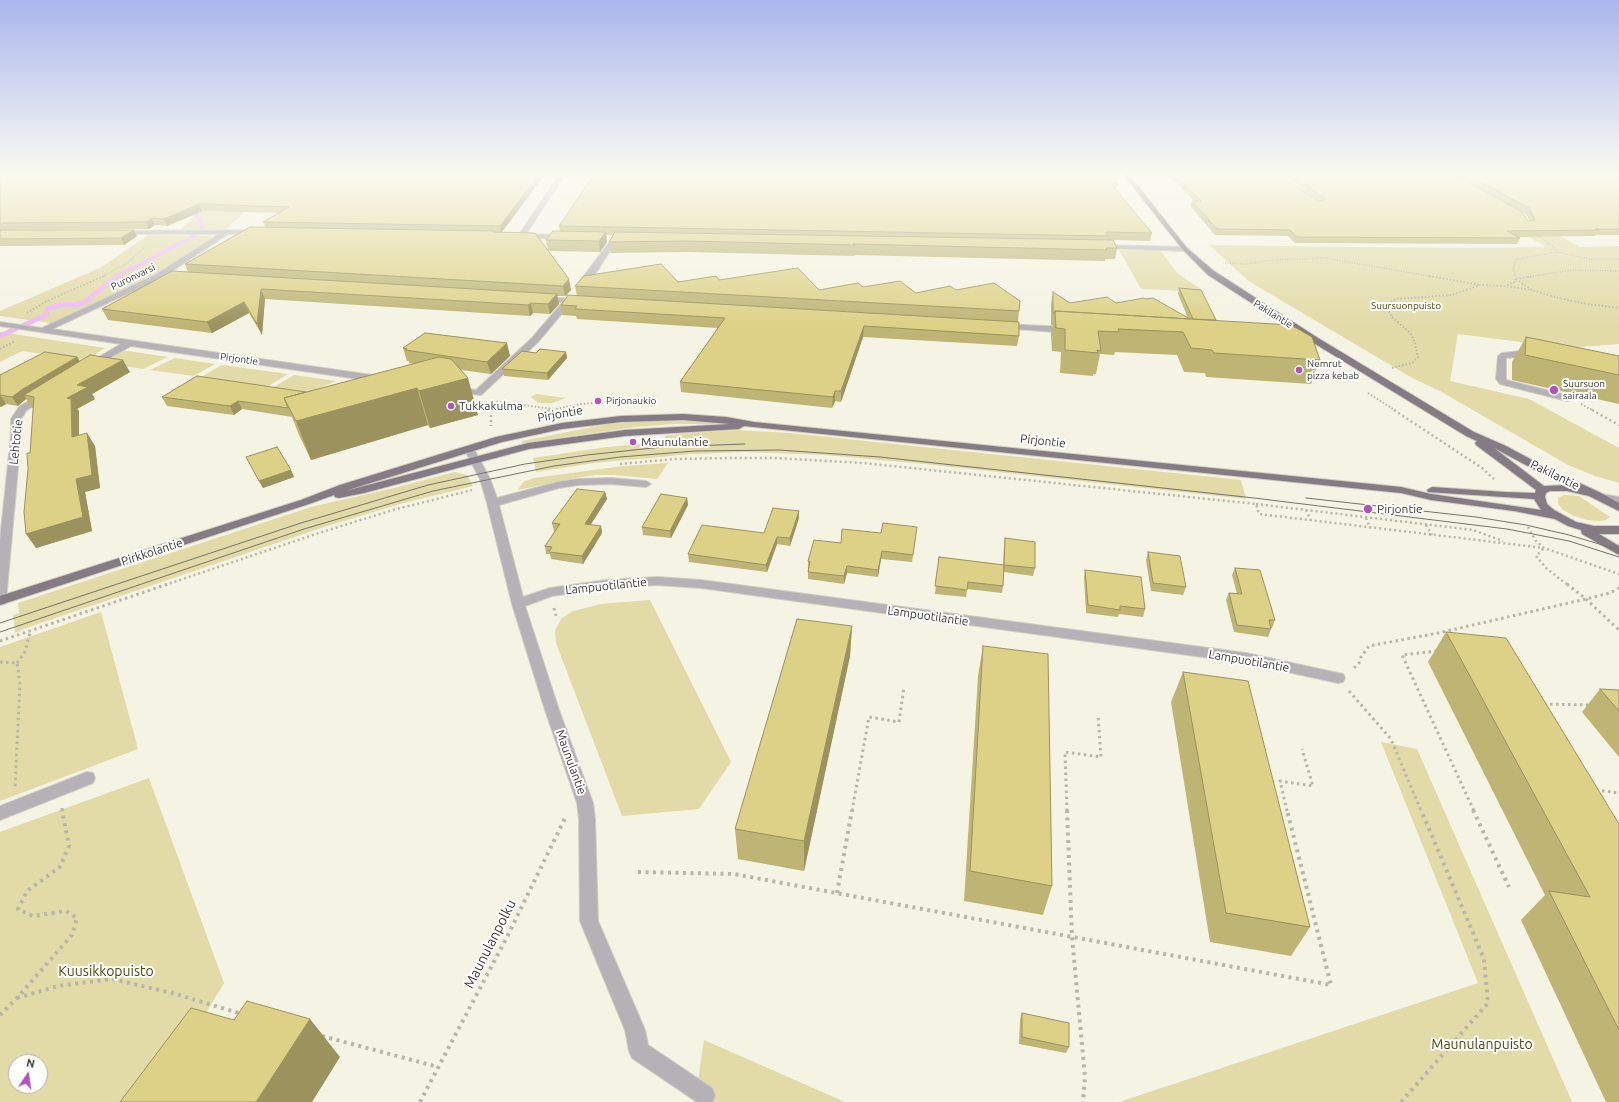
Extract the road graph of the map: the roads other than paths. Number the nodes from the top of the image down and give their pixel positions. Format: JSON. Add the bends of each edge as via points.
{"nodes":[{"id":1,"x":529,"y":224,"type":"edge"},
{"id":2,"x":1166,"y":224,"type":"edge"},
{"id":3,"x":115,"y":232,"type":"edge"},
{"id":4,"x":227,"y":232,"type":"junction"},
{"id":5,"x":264,"y":232,"type":"edge"},
{"id":6,"x":513,"y":236,"type":"edge"},
{"id":7,"x":521,"y":236,"type":"junction"},
{"id":8,"x":570,"y":238,"type":"edge"},
{"id":9,"x":615,"y":238,"type":"edge"},
{"id":10,"x":1092,"y":247,"type":"edge"},
{"id":11,"x":1185,"y":249,"type":"junction"},
{"id":12,"x":158,"y":277,"type":"junction"},
{"id":13,"x":190,"y":279,"type":"edge"},
{"id":14,"x":530,"y":298,"type":"edge"},
{"id":15,"x":593,"y":302,"type":"edge"},
{"id":16,"x":567,"y":303,"type":"junction"},
{"id":17,"x":5,"y":325,"type":"edge"},
{"id":18,"x":994,"y":326,"type":"edge"},
{"id":19,"x":43,"y":330,"type":"junction"},
{"id":20,"x":1074,"y":330,"type":"edge"},
{"id":21,"x":1315,"y":340,"type":"junction"},
{"id":22,"x":1301,"y":342,"type":"edge"},
{"id":23,"x":129,"y":343,"type":"junction"},
{"id":24,"x":1541,"y":358,"type":"edge"},
{"id":25,"x":82,"y":371,"type":"edge"},
{"id":26,"x":388,"y":380,"type":"edge"},
{"id":27,"x":51,"y":389,"type":"edge"},
{"id":28,"x":448,"y":389,"type":"edge"},
{"id":29,"x":1567,"y":398,"type":"road end"},
{"id":30,"x":754,"y":424,"type":"junction"},
{"id":31,"x":1470,"y":434,"type":"junction"},
{"id":32,"x":469,"y":449,"type":"junction"},
{"id":33,"x":476,"y":460,"type":"junction"},
{"id":34,"x":646,"y":484,"type":"dead end"},
{"id":35,"x":1401,"y":490,"type":"junction"},
{"id":36,"x":1541,"y":493,"type":"junction"},
{"id":37,"x":1599,"y":496,"type":"junction"},
{"id":38,"x":1619,"y":500,"type":"edge"},
{"id":39,"x":305,"y":502,"type":"junction"},
{"id":40,"x":492,"y":503,"type":"junction"},
{"id":41,"x":1619,"y":508,"type":"edge"},
{"id":42,"x":1556,"y":516,"type":"junction"},
{"id":43,"x":1576,"y":525,"type":"junction"},
{"id":44,"x":1619,"y":530,"type":"edge"},
{"id":45,"x":1619,"y":551,"type":"edge"},
{"id":46,"x":0,"y":601,"type":"edge"},
{"id":47,"x":518,"y":604,"type":"junction"},
{"id":48,"x":1338,"y":678,"type":"road end"},
{"id":49,"x":87,"y":778,"type":"dead end"},
{"id":50,"x":0,"y":813,"type":"edge"},
{"id":51,"x":705,"y":1095,"type":"dead end"}],
"edges":[{"from":1,"to":7,"type":"street"},
{"from":2,"to":11,"type":"main road","name":"Pakilantie"},
{"from":3,"to":4,"type":"street"},
{"from":4,"to":5,"type":"street"},
{"from":4,"to":12,"type":"street","name":"Puronvarsi"},
{"from":6,"to":7,"type":"street"},
{"from":7,"to":8,"type":"street"},
{"from":9,"to":16,"type":"street"},
{"from":10,"to":11,"type":"street"},
{"from":11,"to":21,"type":"main road","name":"Pakilantie","via":[[1211,273]]},
{"from":12,"to":13,"type":"street"},
{"from":12,"to":19,"type":"street","name":"Puronvarsi"},
{"from":14,"to":16,"type":"street"},
{"from":15,"to":16,"type":"street"},
{"from":16,"to":28,"type":"street","via":[[535,340],[478,393]]},
{"from":17,"to":19,"type":"street","name":"Pirjontie"},
{"from":18,"to":20,"type":"street"},
{"from":19,"to":23,"type":"street","name":"Pirjontie"},
{"from":21,"to":22,"type":"street"},
{"from":21,"to":31,"type":"main road","name":"Pakilantie"},
{"from":23,"to":25,"type":"street"},
{"from":23,"to":26,"type":"street","name":"Pirjontie"},
{"from":24,"to":29,"type":"street","via":[[1520,354],[1502,356],[1501,379],[1507,383]]},
{"from":27,"to":46,"type":"street","name":"Lehtotie","via":[[22,409],[16,419]]},
{"from":30,"to":32,"type":"main road","name":"Pirjontie","via":[[683,417],[598,421],[531,432]]},
{"from":30,"to":33,"type":"main road","name":"Pirjontie","via":[[575,439],[528,446]]},
{"from":30,"to":35,"type":"main road","name":"Pirjontie"},
{"from":31,"to":36,"type":"main road","name":"Pakilantie","via":[[1486,449],[1521,472]]},
{"from":31,"to":37,"type":"main road","name":"Pakilantie"},
{"from":32,"to":33,"type":"street","name":"Maunulantie"},
{"from":32,"to":39,"type":"main road","name":"Pirkkolantie","via":[[344,487]]},
{"from":33,"to":39,"type":"main road","name":"Pirkkolantie","via":[[364,490]]},
{"from":33,"to":40,"type":"street","name":"Maunulantie"},
{"from":34,"to":40,"type":"street","via":[[611,480],[578,482]]},
{"from":35,"to":36,"type":"main road","name":"Pirjontie","via":[[1428,489],[1505,495]]},
{"from":35,"to":42,"type":"main road","name":"Pirjontie"},
{"from":36,"to":37,"type":"main road","name":"Pirjontie","via":[[1556,487]]},
{"from":36,"to":42,"type":"main road","name":"Pakilantie","via":[[1542,505]]},
{"from":37,"to":38,"type":"street"},
{"from":37,"to":41,"type":"main road"},
{"from":39,"to":46,"type":"main road","name":"Pirkkolantie"},
{"from":40,"to":47,"type":"street","name":"Maunulantie"},
{"from":42,"to":43,"type":"main road"},
{"from":43,"to":44,"type":"main road","via":[[1603,531]]},
{"from":43,"to":45,"type":"main road"},
{"from":47,"to":48,"type":"street","name":"Lampuotilantie","via":[[550,592],[607,584],[658,581],[701,584],[1246,658]]},
{"from":47,"to":51,"type":"street","name":"Maunulantie","via":[[585,803],[589,921],[635,1030],[639,1051]]},
{"from":49,"to":50,"type":"street"}]}
